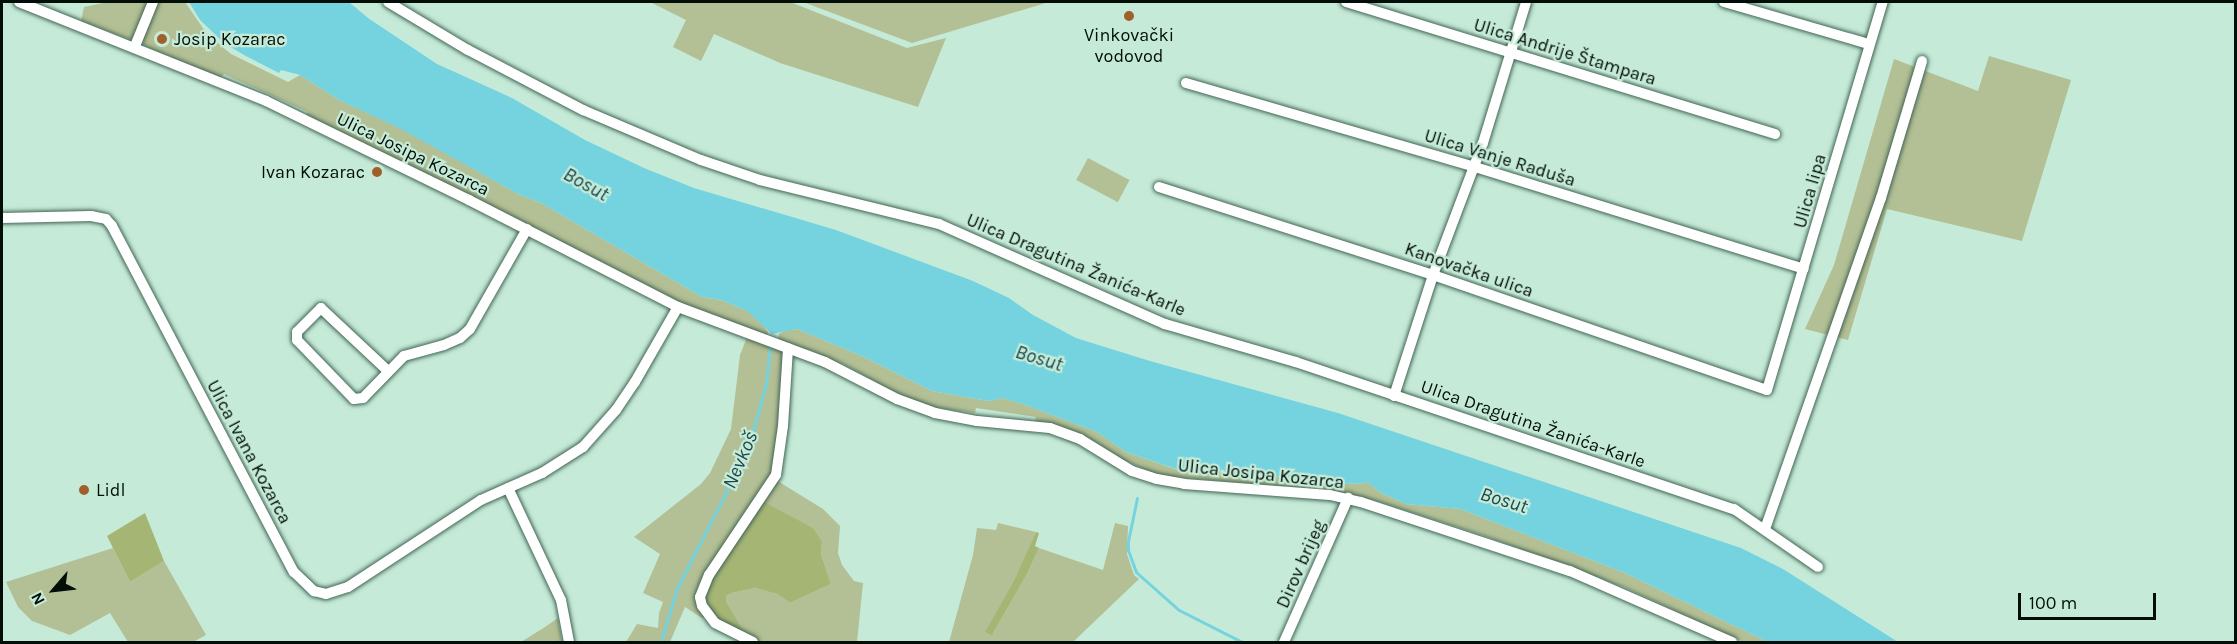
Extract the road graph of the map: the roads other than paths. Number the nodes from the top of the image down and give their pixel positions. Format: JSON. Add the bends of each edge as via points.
{"nodes":[{"id":1,"x":19,"y":2,"type":"edge"},
{"id":2,"x":153,"y":2,"type":"edge"},
{"id":3,"x":388,"y":2,"type":"edge"},
{"id":4,"x":1346,"y":2,"type":"edge"},
{"id":5,"x":1526,"y":2,"type":"edge"},
{"id":6,"x":1724,"y":2,"type":"edge"},
{"id":7,"x":1883,"y":2,"type":"edge"},
{"id":8,"x":1752,"y":6,"type":"edge"},
{"id":9,"x":1869,"y":44,"type":"junction"},
{"id":10,"x":135,"y":46,"type":"junction"},
{"id":11,"x":1513,"y":53,"type":"junction"},
{"id":12,"x":1923,"y":61,"type":"dead end"},
{"id":13,"x":1186,"y":83,"type":"dead end"},
{"id":14,"x":1775,"y":134,"type":"dead end"},
{"id":15,"x":1475,"y":167,"type":"junction"},
{"id":16,"x":1159,"y":187,"type":"dead end"},
{"id":17,"x":2,"y":218,"type":"edge"},
{"id":18,"x":527,"y":229,"type":"junction"},
{"id":19,"x":1804,"y":269,"type":"junction"},
{"id":20,"x":1433,"y":275,"type":"junction"},
{"id":21,"x":678,"y":307,"type":"junction"},
{"id":22,"x":783,"y":347,"type":"junction"},
{"id":23,"x":388,"y":371,"type":"junction"},
{"id":24,"x":1767,"y":390,"type":"joint"},
{"id":25,"x":1394,"y":396,"type":"junction"},
{"id":26,"x":508,"y":488,"type":"junction"},
{"id":27,"x":1348,"y":498,"type":"junction"},
{"id":28,"x":1766,"y":529,"type":"junction"},
{"id":29,"x":1818,"y":567,"type":"dead end"},
{"id":30,"x":569,"y":642,"type":"edge"},
{"id":31,"x":753,"y":642,"type":"edge"},
{"id":32,"x":1284,"y":642,"type":"edge"},
{"id":33,"x":1732,"y":642,"type":"edge"}],
"edges":[{"from":1,"to":10,"type":"street","name":"Ulica Josipa Kozarca"},
{"from":2,"to":10,"type":"street"},
{"from":3,"to":25,"type":"street","name":"Ulica Dragutina Žanića-Karle","via":[[468,50],[574,105],[701,160],[760,180],[939,224],[1165,324],[1296,362]]},
{"from":4,"to":11,"type":"street","name":"Ulica Andrije Štampara"},
{"from":5,"to":11,"type":"street"},
{"from":6,"to":8,"type":"street"},
{"from":7,"to":9,"type":"street","name":"Ulica lipa"},
{"from":8,"to":9,"type":"street"},
{"from":9,"to":19,"type":"street","name":"Ulica lipa"},
{"from":10,"to":18,"type":"street","name":"Ulica Josipa Kozarca","via":[[266,101]]},
{"from":11,"to":14,"type":"street","name":"Ulica Andrije Štampara"},
{"from":11,"to":15,"type":"street"},
{"from":12,"to":28,"type":"street","via":[[1881,198]]},
{"from":13,"to":15,"type":"street","name":"Ulica Vanje Raduša"},
{"from":15,"to":19,"type":"street","name":"Ulica Vanje Raduša"},
{"from":15,"to":20,"type":"street"},
{"from":16,"to":20,"type":"street","name":"Kanovačka ulica"},
{"from":17,"to":26,"type":"street","name":"Ulica Ivana Kozarca","via":[[91,216],[106,219],[112,226],[294,572],[315,591],[342,591],[460,513]]},
{"from":18,"to":21,"type":"street","name":"Ulica Josipa Kozarca"},
{"from":18,"to":23,"type":"street","via":[[470,329],[444,345],[404,356]]},
{"from":19,"to":24,"type":"street","name":"Ulica lipa"},
{"from":20,"to":24,"type":"street","name":"Kanovačka ulica"},
{"from":20,"to":25,"type":"street"},
{"from":21,"to":22,"type":"street","name":"Ulica Josipa Kozarca"},
{"from":21,"to":26,"type":"street","name":"Ulica Ivana Kozarca","via":[[635,382],[583,447],[562,462]]},
{"from":22,"to":27,"type":"street","name":"Ulica Josipa Kozarca","via":[[935,413],[1050,428],[1080,439],[1132,471],[1157,479]]},
{"from":22,"to":31,"type":"street","via":[[779,466],[709,575],[700,597],[715,623]]},
{"from":23,"to":23,"type":"street","via":[[363,398],[354,399],[297,340],[297,332],[321,308]]},
{"from":25,"to":28,"type":"street","name":"Ulica Dragutina Žanića-Karle","via":[[1734,509]]},
{"from":26,"to":30,"type":"street","via":[[567,620]]},
{"from":27,"to":32,"type":"street","name":"Dirov brijeg"},
{"from":27,"to":33,"type":"street","name":"Ulica Josipa Kozarca","via":[[1570,571]]},
{"from":28,"to":29,"type":"street","name":"Ulica Dragutina Žanića-Karle"}]}
